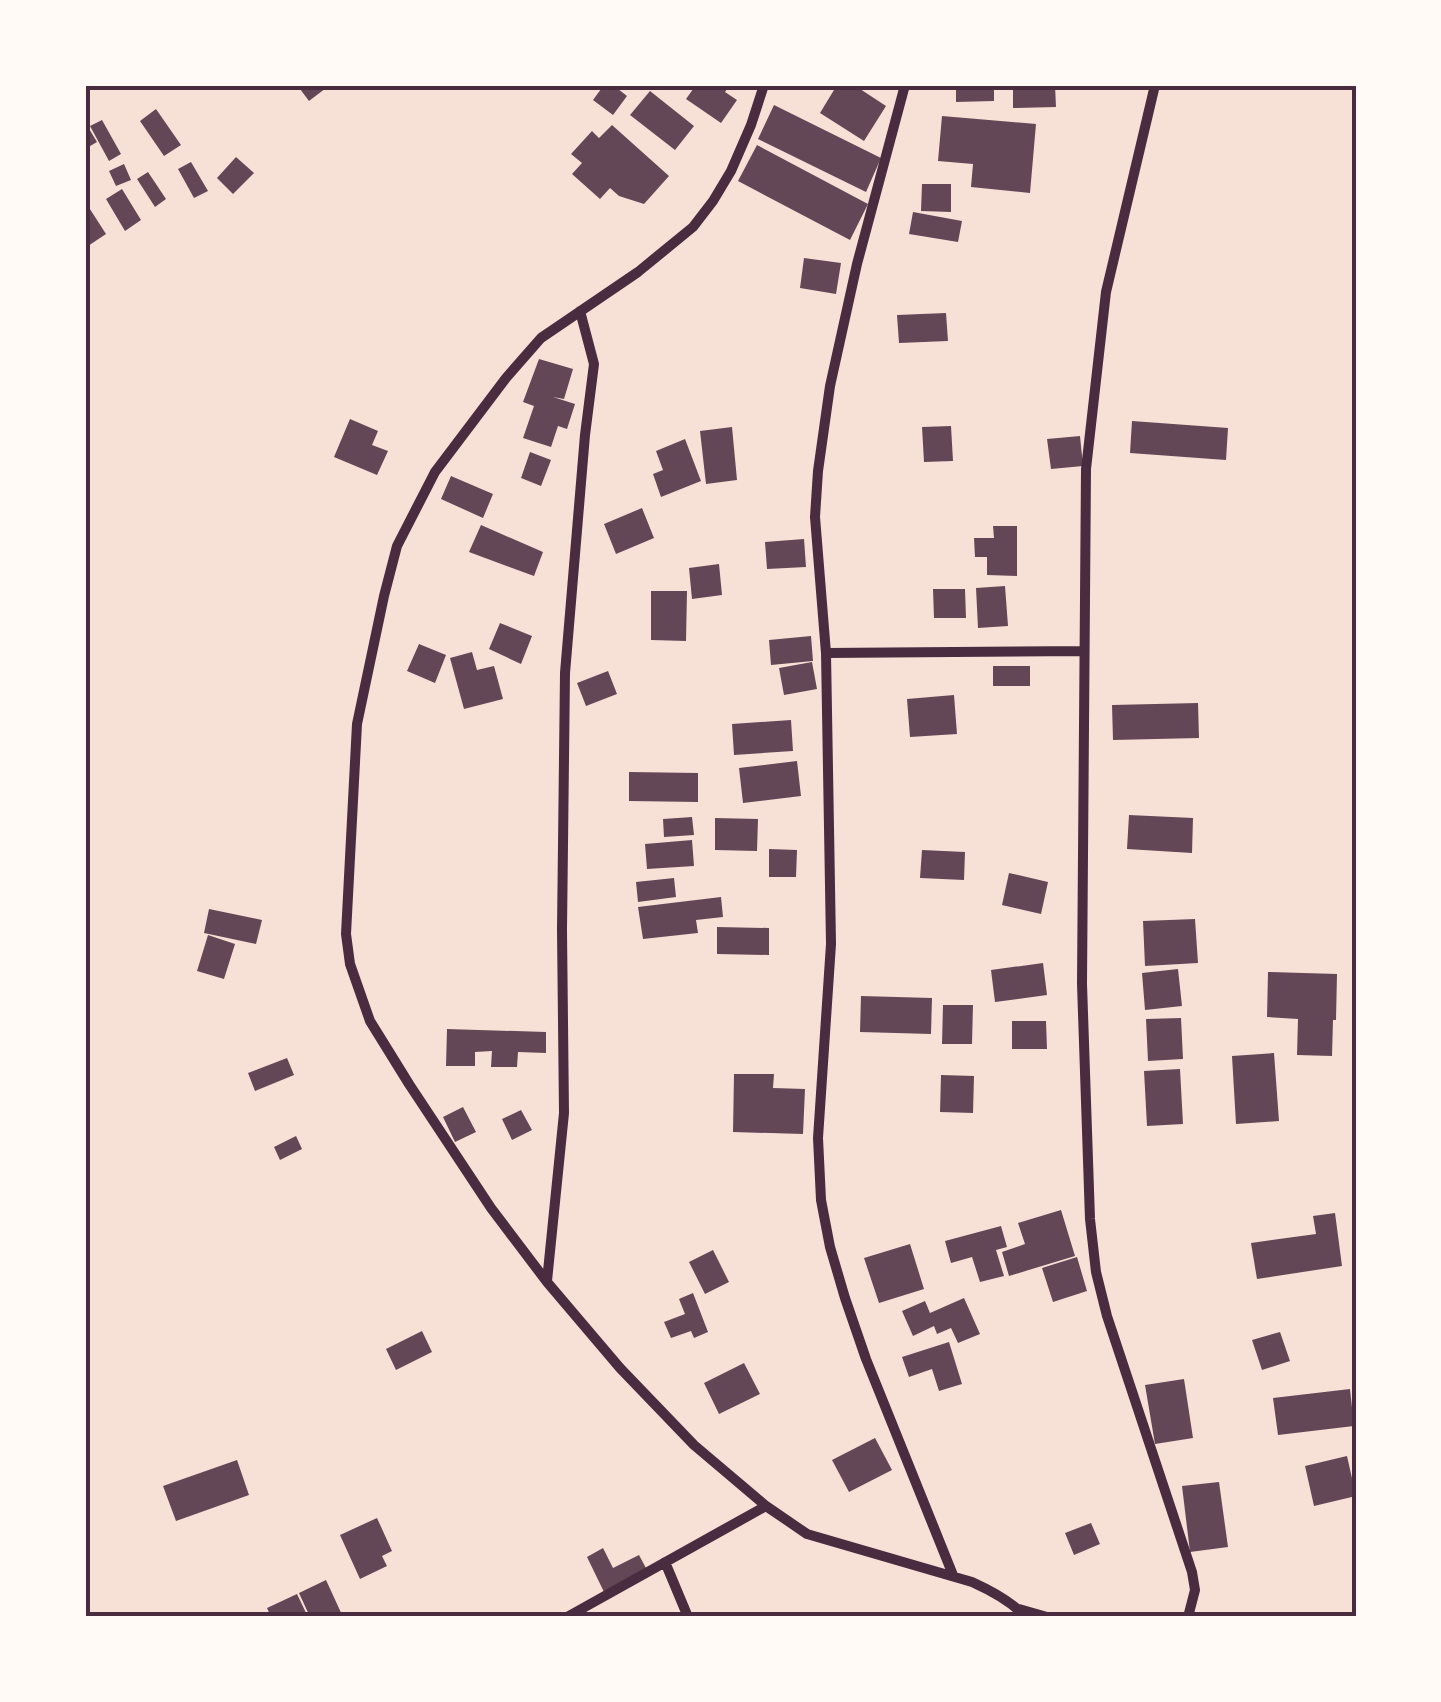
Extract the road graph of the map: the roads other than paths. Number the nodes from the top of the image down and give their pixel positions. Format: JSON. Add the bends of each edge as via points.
{"nodes":[{"id":1,"x":764,"y":85,"type":"edge"},
{"id":2,"x":905,"y":85,"type":"edge"},
{"id":3,"x":1155,"y":85,"type":"edge"},
{"id":4,"x":580,"y":310,"type":"junction"},
{"id":5,"x":1083,"y":652,"type":"junction"},
{"id":6,"x":826,"y":653,"type":"junction"},
{"id":7,"x":547,"y":1282,"type":"junction"},
{"id":8,"x":766,"y":1506,"type":"junction"},
{"id":9,"x":665,"y":1562,"type":"junction"},
{"id":10,"x":953,"y":1575,"type":"junction"},
{"id":11,"x":1022,"y":1613,"type":"edge"},
{"id":12,"x":567,"y":1617,"type":"edge"},
{"id":13,"x":688,"y":1617,"type":"edge"},
{"id":14,"x":1047,"y":1617,"type":"edge"},
{"id":15,"x":1188,"y":1617,"type":"edge"}],
"edges":[{"from":1,"to":4,"type":"street","via":[[731,172],[693,227]]},
{"from":2,"to":6,"type":"street","via":[[822,427],[815,517]]},
{"from":3,"to":5,"type":"street","via":[[1106,292],[1094,380]]},
{"from":4,"to":7,"type":"street","via":[[594,364],[565,674],[564,1112]]},
{"from":4,"to":7,"type":"street","via":[[542,338],[506,378],[435,472],[397,546],[358,724],[346,934],[370,1021],[469,1176]]},
{"from":5,"to":6,"type":"street"},
{"from":5,"to":15,"type":"street","via":[[1082,984],[1092,1249],[1104,1305],[1192,1572]]},
{"from":6,"to":10,"type":"street","via":[[831,944],[818,1138],[821,1200],[861,1344]]},
{"from":7,"to":8,"type":"street","via":[[694,1445]]},
{"from":8,"to":9,"type":"street"},
{"from":8,"to":10,"type":"street","via":[[807,1534]]},
{"from":9,"to":12,"type":"street"},
{"from":9,"to":13,"type":"street"},
{"from":10,"to":11,"type":"street"},
{"from":11,"to":14,"type":"street"}]}
